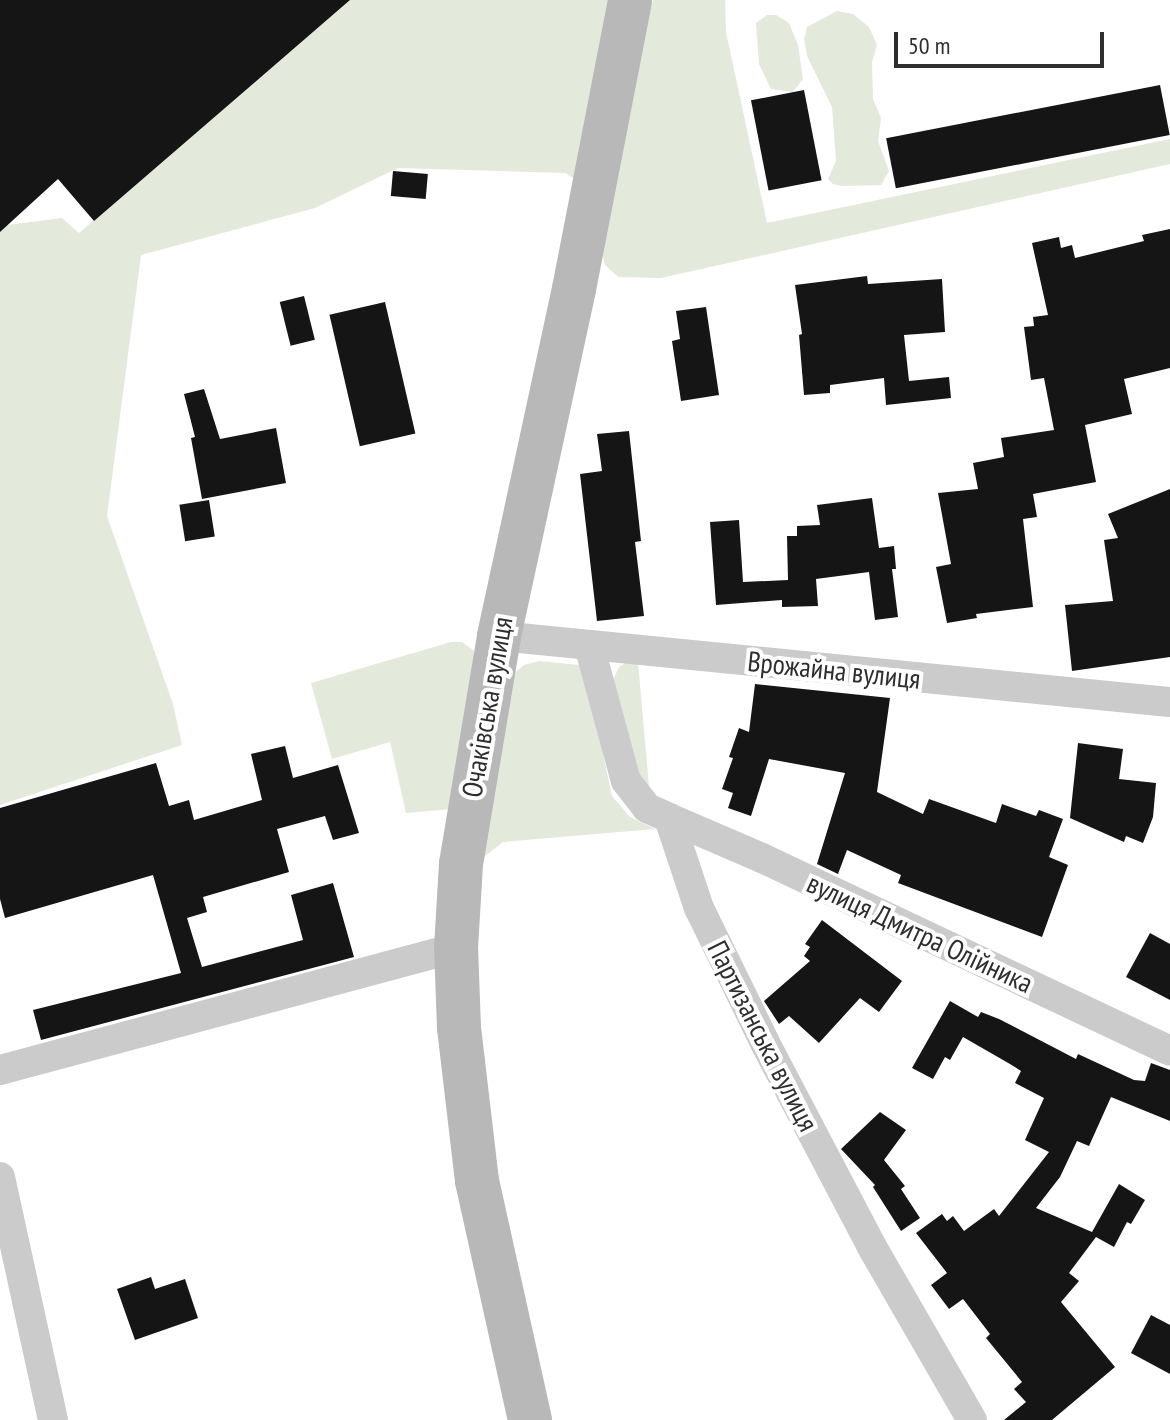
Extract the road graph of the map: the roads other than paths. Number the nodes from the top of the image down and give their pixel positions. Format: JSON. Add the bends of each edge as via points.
{"nodes":[{"id":1,"x":630,"y":0,"type":"edge"},
{"id":2,"x":499,"y":636,"type":"junction"},
{"id":3,"x":589,"y":645,"type":"junction"},
{"id":4,"x":1170,"y":702,"type":"edge"},
{"id":5,"x":669,"y":818,"type":"junction"},
{"id":6,"x":456,"y":948,"type":"junction"},
{"id":7,"x":1170,"y":1051,"type":"edge"},
{"id":8,"x":0,"y":1070,"type":"edge"},
{"id":9,"x":0,"y":1177,"type":"edge"},
{"id":10,"x":53,"y":1420,"type":"edge"},
{"id":11,"x":530,"y":1420,"type":"edge"},
{"id":12,"x":972,"y":1420,"type":"edge"}],
"edges":[{"from":1,"to":2,"type":"street","name":"Очаківська вулиця"},
{"from":2,"to":3,"type":"street","name":"Врожайна вулиця"},
{"from":2,"to":6,"type":"street","name":"Очаківська вулиця","via":[[461,864]]},
{"from":3,"to":4,"type":"street","name":"Врожайна вулиця"},
{"from":3,"to":5,"type":"street","via":[[626,781],[647,808]]},
{"from":5,"to":7,"type":"street","name":"вулиця Дмитра Олійника"},
{"from":5,"to":12,"type":"street","name":"Партизанська вулиця","via":[[699,908],[765,1043],[872,1247]]},
{"from":6,"to":8,"type":"street"},
{"from":6,"to":11,"type":"street","name":"Очаківська вулиця","via":[[459,1028],[477,1181]]},
{"from":9,"to":10,"type":"street"}]}
